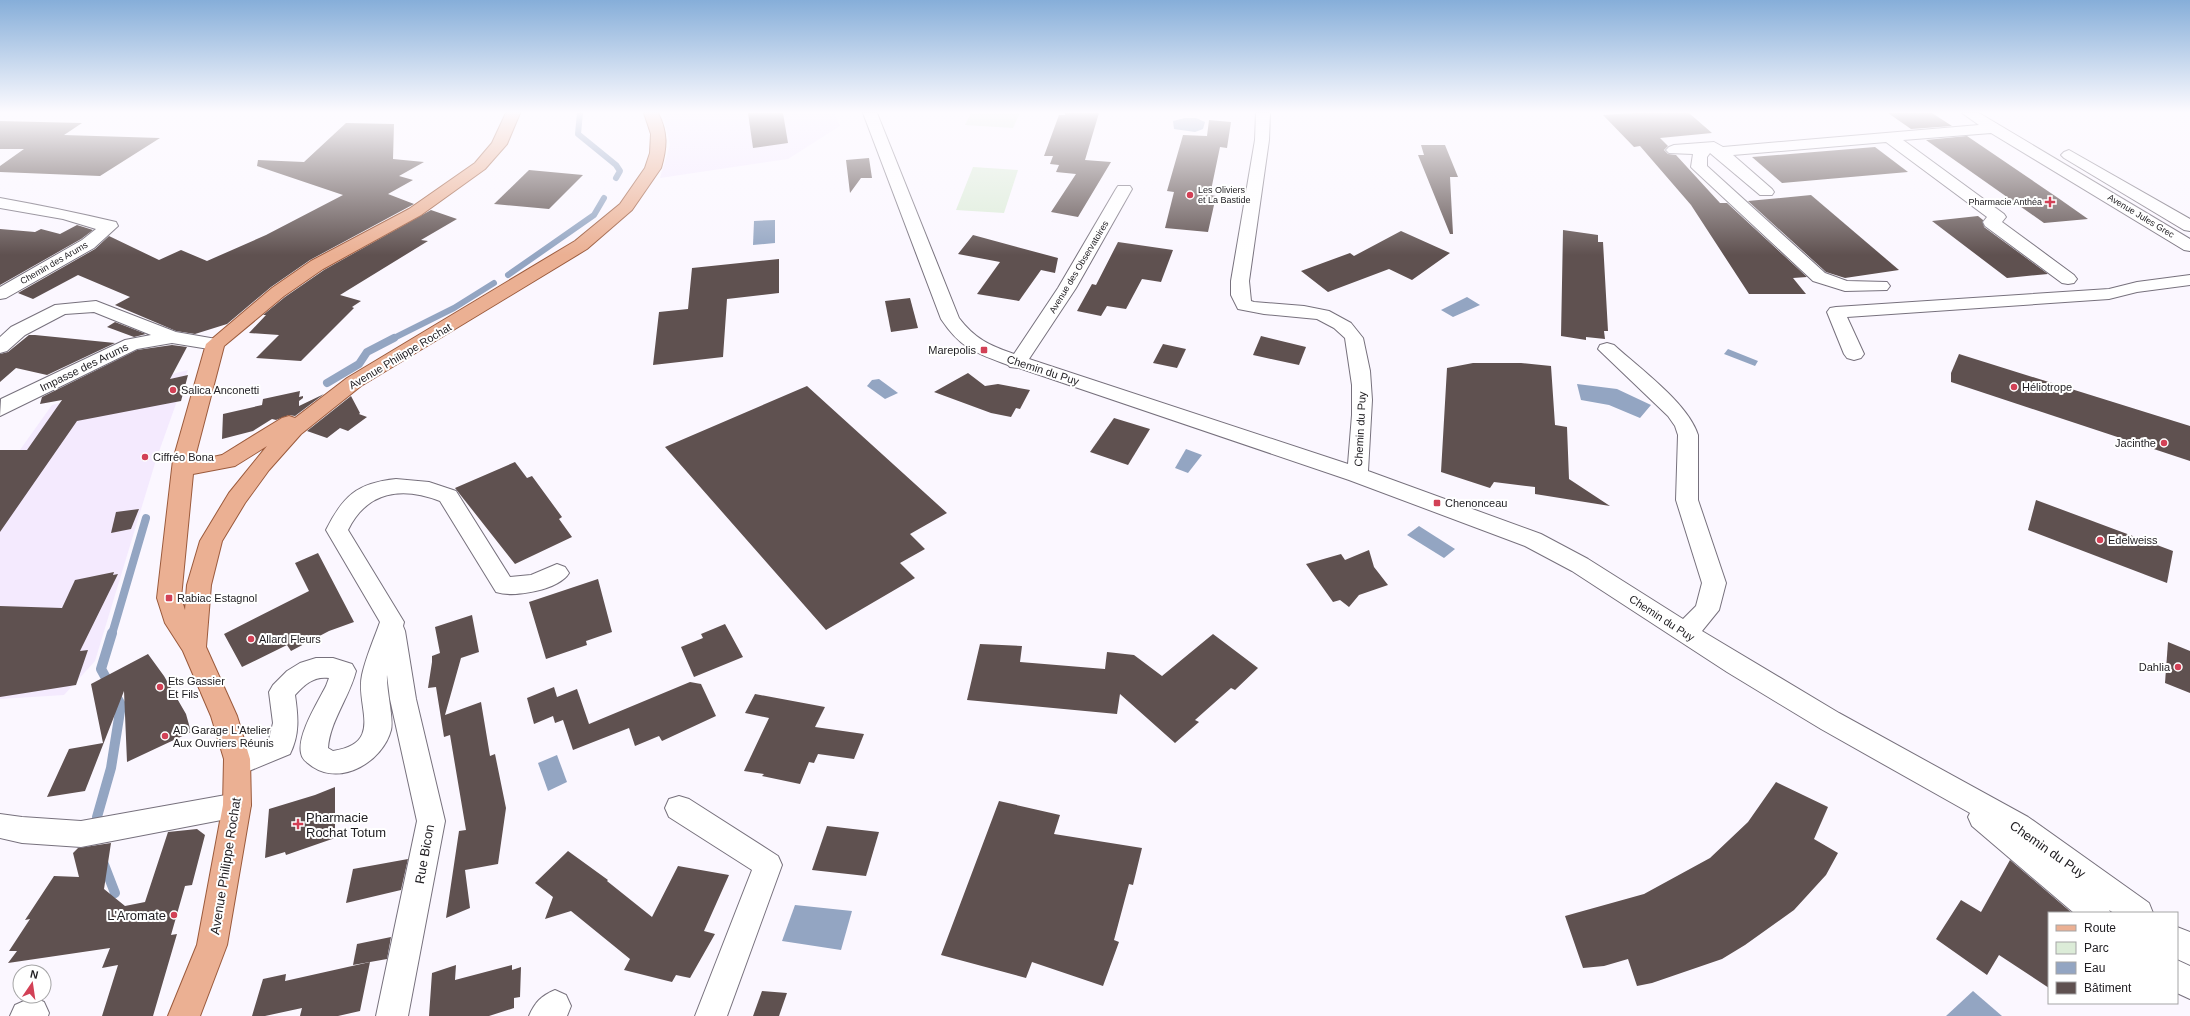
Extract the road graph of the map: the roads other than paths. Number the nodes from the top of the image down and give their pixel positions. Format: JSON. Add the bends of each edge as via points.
{"nodes":[{"id":1,"x":485,"y":160,"type":"edge"},
{"id":2,"x":655,"y":160,"type":"edge"},
{"id":3,"x":888,"y":160,"type":"edge"},
{"id":4,"x":1259,"y":160,"type":"edge"},
{"id":5,"x":1699,"y":160,"type":"edge"},
{"id":6,"x":1728,"y":160,"type":"edge"},
{"id":7,"x":1926,"y":160,"type":"edge"},
{"id":8,"x":2058,"y":160,"type":"edge"},
{"id":9,"x":2078,"y":160,"type":"edge"},
{"id":10,"x":1124,"y":189,"type":"dead end"},
{"id":11,"x":1766,"y":192,"type":"dead end"},
{"id":12,"x":0,"y":203,"type":"edge"},
{"id":13,"x":2190,"y":226,"type":"edge"},
{"id":14,"x":2190,"y":246,"type":"edge"},
{"id":15,"x":2068,"y":279,"type":"dead end"},
{"id":16,"x":2190,"y":280,"type":"edge"},
{"id":17,"x":1881,"y":286,"type":"dead end"},
{"id":18,"x":0,"y":294,"type":"edge"},
{"id":19,"x":172,"y":337,"type":"junction"},
{"id":20,"x":215,"y":344,"type":"junction"},
{"id":21,"x":0,"y":347,"type":"edge"},
{"id":22,"x":1607,"y":349,"type":"dead end"},
{"id":23,"x":1854,"y":354,"type":"dead end"},
{"id":24,"x":1017,"y":363,"type":"junction"},
{"id":25,"x":354,"y":382,"type":"junction"},
{"id":26,"x":0,"y":410,"type":"edge"},
{"id":27,"x":184,"y":460,"type":"junction"},
{"id":28,"x":1357,"y":474,"type":"junction"},
{"id":29,"x":557,"y":573,"type":"dead end"},
{"id":30,"x":392,"y":622,"type":"junction"},
{"id":31,"x":1685,"y":633,"type":"junction"},
{"id":32,"x":194,"y":647,"type":"junction"},
{"id":33,"x":236,"y":765,"type":"junction"},
{"id":34,"x":1953,"y":792,"type":"junction"},
{"id":35,"x":237,"y":805,"type":"junction"},
{"id":36,"x":679,"y":808,"type":"dead end"},
{"id":37,"x":0,"y":826,"type":"edge"},
{"id":38,"x":2095,"y":912,"type":"edge"},
{"id":39,"x":2137,"y":912,"type":"edge"},
{"id":40,"x":2178,"y":942,"type":"edge"},
{"id":41,"x":2190,"y":950,"type":"edge"},
{"id":42,"x":2178,"y":975,"type":"edge"},
{"id":43,"x":2190,"y":984,"type":"edge"},
{"id":44,"x":184,"y":1016,"type":"edge"},
{"id":45,"x":392,"y":1016,"type":"edge"},
{"id":46,"x":711,"y":1016,"type":"edge"}],
"edges":[{"from":1,"to":20,"type":"main road","via":[[415,212],[317,265],[278,292]]},
{"from":2,"to":25,"type":"main road","name":"Avenue Philippe Rochat","via":[[653,168],[626,207],[581,245]]},
{"from":3,"to":24,"type":"street","name":"Chemin du Puy","via":[[950,319],[964,336],[984,350]]},
{"from":4,"to":28,"type":"street","name":"Chemin du Puy","via":[[1243,267],[1238,283],[1240,295],[1244,305],[1258,309],[1311,312],[1325,316],[1344,326],[1355,339],[1362,374],[1363,413]]},
{"from":5,"to":17,"type":"street","via":[[1699,167],[1819,277],[1845,286]]},
{"from":6,"to":11,"type":"street"},
{"from":7,"to":15,"type":"street","via":[[1998,217],[1992,222]]},
{"from":8,"to":14,"type":"street","name":"Avenue Jules Grec"},
{"from":9,"to":13,"type":"street","name":"Avenue Jules Grec"},
{"from":10,"to":24,"type":"street","name":"Avenue des Observatoires","via":[[1067,288]]},
{"from":12,"to":18,"type":"street","name":"Chemin des Arums","via":[[110,226],[88,244]]},
{"from":16,"to":23,"type":"street","via":[[2137,287],[2109,294],[1836,312]]},
{"from":19,"to":20,"type":"street"},
{"from":19,"to":21,"type":"street","via":[[96,306],[61,309],[18,331]]},
{"from":19,"to":26,"type":"street","name":"Impasse des Arums","via":[[132,344],[8,403]]},
{"from":20,"to":27,"type":"main road","name":"Avenue Philippe Rochat"},
{"from":22,"to":31,"type":"street","via":[[1676,411],[1688,435],[1686,500],[1714,583],[1707,610]]},
{"from":24,"to":28,"type":"street","name":"Chemin du Puy"},
{"from":25,"to":27,"type":"main road","via":[[228,462],[196,468]]},
{"from":25,"to":32,"type":"main road","name":"Avenue Philippe Rochat","via":[[294,429],[262,464],[237,498],[211,541],[198,585]]},
{"from":27,"to":32,"type":"main road","name":"Avenue Philippe Rochat","via":[[169,598],[177,623]]},
{"from":28,"to":31,"type":"street","name":"Chemin du Puy","via":[[1533,540],[1580,565]]},
{"from":29,"to":30,"type":"street","via":[[534,583],[504,586],[448,496],[436,490],[416,487],[392,488],[366,494],[346,511],[337,530]]},
{"from":30,"to":33,"type":"street","via":[[374,676],[378,729],[366,750],[349,760],[329,763],[314,754],[316,734],[339,686],[343,671],[332,667],[315,668],[297,675],[282,692],[286,722],[281,746]]},
{"from":30,"to":45,"type":"street","name":"Rue Bicon","via":[[394,652],[403,698],[431,821]]},
{"from":31,"to":34,"type":"street","name":"Chemin du Puy","via":[[1804,706]]},
{"from":32,"to":33,"type":"main road","name":"Avenue Philippe Rochat","via":[[224,716],[237,759]]},
{"from":33,"to":35,"type":"main road","name":"Avenue Philippe Rochat"},
{"from":34,"to":38,"type":"street","name":"Chemin du Puy"},
{"from":34,"to":39,"type":"street","name":"Chemin du Puy","via":[[2018,826]]},
{"from":35,"to":37,"type":"street","via":[[81,834]]},
{"from":35,"to":44,"type":"main road","name":"Avenue Philippe Rochat","via":[[212,945]]},
{"from":36,"to":46,"type":"street","via":[[768,866]]},
{"from":40,"to":41,"type":"street"},
{"from":42,"to":43,"type":"street"}]}
